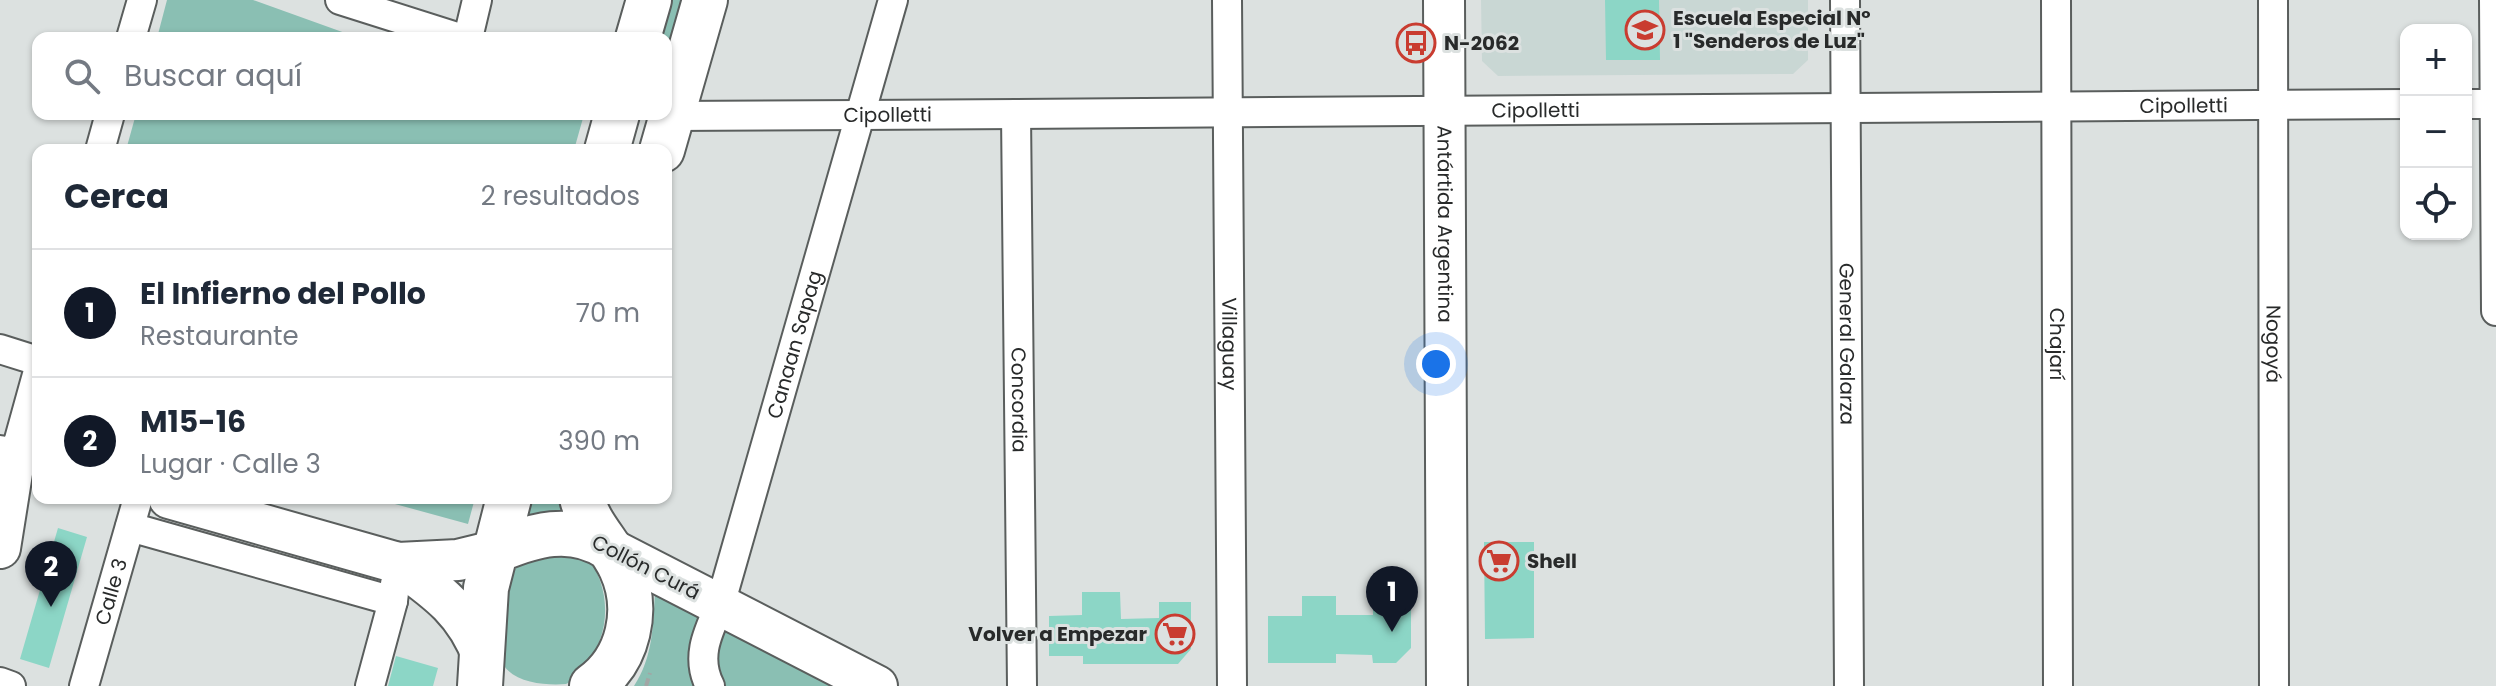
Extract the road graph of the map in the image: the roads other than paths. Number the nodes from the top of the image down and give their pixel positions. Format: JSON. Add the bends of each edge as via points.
{"nodes":[{"id":1,"x":142,"y":0,"type":"edge"},
{"id":2,"x":340,"y":0,"type":"edge"},
{"id":3,"x":477,"y":0,"type":"edge"},
{"id":4,"x":649,"y":0,"type":"edge"},
{"id":5,"x":705,"y":0,"type":"edge"},
{"id":6,"x":893,"y":0,"type":"edge"},
{"id":7,"x":1227,"y":0,"type":"edge"},
{"id":8,"x":1444,"y":0,"type":"edge"},
{"id":9,"x":1845,"y":0,"type":"edge"},
{"id":10,"x":2056,"y":0,"type":"edge"},
{"id":11,"x":2273,"y":0,"type":"edge"},
{"id":12,"x":2494,"y":0,"type":"edge"},
{"id":13,"x":133,"y":32,"type":"edge"},
{"id":14,"x":441,"y":32,"type":"edge"},
{"id":15,"x":469,"y":32,"type":"edge"},
{"id":16,"x":640,"y":32,"type":"edge"},
{"id":17,"x":2400,"y":104,"type":"edge"},
{"id":18,"x":2472,"y":104,"type":"edge"},
{"id":19,"x":2495,"y":104,"type":"edge"},
{"id":20,"x":2273,"y":105,"type":"junction"},
{"id":21,"x":2056,"y":107,"type":"junction"},
{"id":22,"x":1846,"y":108,"type":"junction"},
{"id":23,"x":672,"y":110,"type":"edge"},
{"id":24,"x":1445,"y":111,"type":"junction"},
{"id":25,"x":1228,"y":113,"type":"junction"},
{"id":26,"x":1016,"y":114,"type":"junction"},
{"id":27,"x":861,"y":115,"type":"junction"},
{"id":28,"x":108,"y":120,"type":"edge"},
{"id":29,"x":615,"y":120,"type":"edge"},
{"id":30,"x":667,"y":127,"type":"edge"},
{"id":31,"x":102,"y":144,"type":"edge"},
{"id":32,"x":609,"y":144,"type":"edge"},
{"id":33,"x":2496,"y":311,"type":"edge"},
{"id":34,"x":0,"y":349,"type":"edge"},
{"id":35,"x":32,"y":359,"type":"edge"},
{"id":36,"x":32,"y":393,"type":"edge"},
{"id":37,"x":13,"y":462,"type":"edge"},
{"id":38,"x":136,"y":504,"type":"edge"},
{"id":39,"x":185,"y":504,"type":"edge"},
{"id":40,"x":507,"y":504,"type":"edge"},
{"id":41,"x":584,"y":504,"type":"edge"},
{"id":42,"x":130,"y":527,"type":"junction"},
{"id":43,"x":0,"y":548,"type":"edge"},
{"id":44,"x":609,"y":548,"type":"junction"},
{"id":45,"x":495,"y":551,"type":"junction"},
{"id":46,"x":396,"y":582,"type":"junction"},
{"id":47,"x":720,"y":605,"type":"junction"},
{"id":48,"x":488,"y":677,"type":"edge"},
{"id":49,"x":0,"y":682,"type":"edge"},
{"id":50,"x":11,"y":686,"type":"edge"},
{"id":51,"x":84,"y":686,"type":"edge"},
{"id":52,"x":370,"y":686,"type":"edge"},
{"id":53,"x":592,"y":686,"type":"edge"},
{"id":54,"x":710,"y":686,"type":"edge"},
{"id":55,"x":877,"y":686,"type":"edge"},
{"id":56,"x":1022,"y":686,"type":"edge"},
{"id":57,"x":1232,"y":686,"type":"edge"},
{"id":58,"x":1447,"y":686,"type":"edge"},
{"id":59,"x":1849,"y":686,"type":"edge"},
{"id":60,"x":2058,"y":686,"type":"edge"},
{"id":61,"x":2274,"y":686,"type":"edge"}],
"edges":[{"from":1,"to":13,"type":"street"},
{"from":2,"to":14,"type":"street"},
{"from":3,"to":15,"type":"street"},
{"from":4,"to":16,"type":"main road"},
{"from":5,"to":23,"type":"main road"},
{"from":6,"to":27,"type":"street","name":"Canaan Sapag"},
{"from":7,"to":25,"type":"street","name":"Villaguay"},
{"from":8,"to":24,"type":"main road","name":"Antártida Argentina"},
{"from":9,"to":22,"type":"street","name":"General Galarza"},
{"from":10,"to":21,"type":"street","name":"Chajarí"},
{"from":11,"to":20,"type":"street","name":"Nogoyá"},
{"from":12,"to":19,"type":"street"},
{"from":17,"to":20,"type":"street","name":"Cipolletti"},
{"from":18,"to":19,"type":"street"},
{"from":19,"to":33,"type":"street"},
{"from":20,"to":21,"type":"street","name":"Cipolletti"},
{"from":20,"to":61,"type":"street","name":"Nogoyá"},
{"from":21,"to":22,"type":"street","name":"Cipolletti"},
{"from":21,"to":60,"type":"street","name":"Chajarí"},
{"from":22,"to":24,"type":"street","name":"Cipolletti"},
{"from":22,"to":59,"type":"street","name":"General Galarza"},
{"from":24,"to":25,"type":"street","name":"Cipolletti"},
{"from":24,"to":58,"type":"main road","name":"Antártida Argentina"},
{"from":25,"to":26,"type":"street","name":"Cipolletti"},
{"from":25,"to":57,"type":"street","name":"Villaguay"},
{"from":26,"to":27,"type":"street","name":"Cipolletti"},
{"from":26,"to":56,"type":"street","name":"Concordia"},
{"from":27,"to":30,"type":"street","name":"Cipolletti"},
{"from":27,"to":47,"type":"street","name":"Canaan Sapag"},
{"from":28,"to":31,"type":"street"},
{"from":29,"to":32,"type":"main road"},
{"from":34,"to":35,"type":"street"},
{"from":36,"to":37,"type":"street"},
{"from":37,"to":43,"type":"main road"},
{"from":38,"to":42,"type":"street","name":"Calle 3"},
{"from":39,"to":46,"type":"main road","name":"Collón Curá"},
{"from":40,"to":45,"type":"main road"},
{"from":41,"to":44,"type":"main road"},
{"from":42,"to":46,"type":"street","name":"Collón Curá"},
{"from":42,"to":51,"type":"street","name":"Calle 3"},
{"from":44,"to":45,"type":"main road","name":"Collón Curá","via":[[560,532]]},
{"from":44,"to":47,"type":"main road","name":"Collón Curá"},
{"from":44,"to":53,"type":"main road","via":[[626,581],[629,629],[617,660]]},
{"from":45,"to":46,"type":"main road","name":"Collón Curá"},
{"from":45,"to":48,"type":"main road","via":[[486,588]]},
{"from":46,"to":48,"type":"main road","name":"Collón Curá","via":[[432,588],[457,611],[476,639]]},
{"from":46,"to":52,"type":"street"},
{"from":47,"to":54,"type":"street","name":"Canaan Sapag","via":[[704,644]]},
{"from":47,"to":55,"type":"main road","name":"Collón Curá"},
{"from":49,"to":50,"type":"street"}]}
